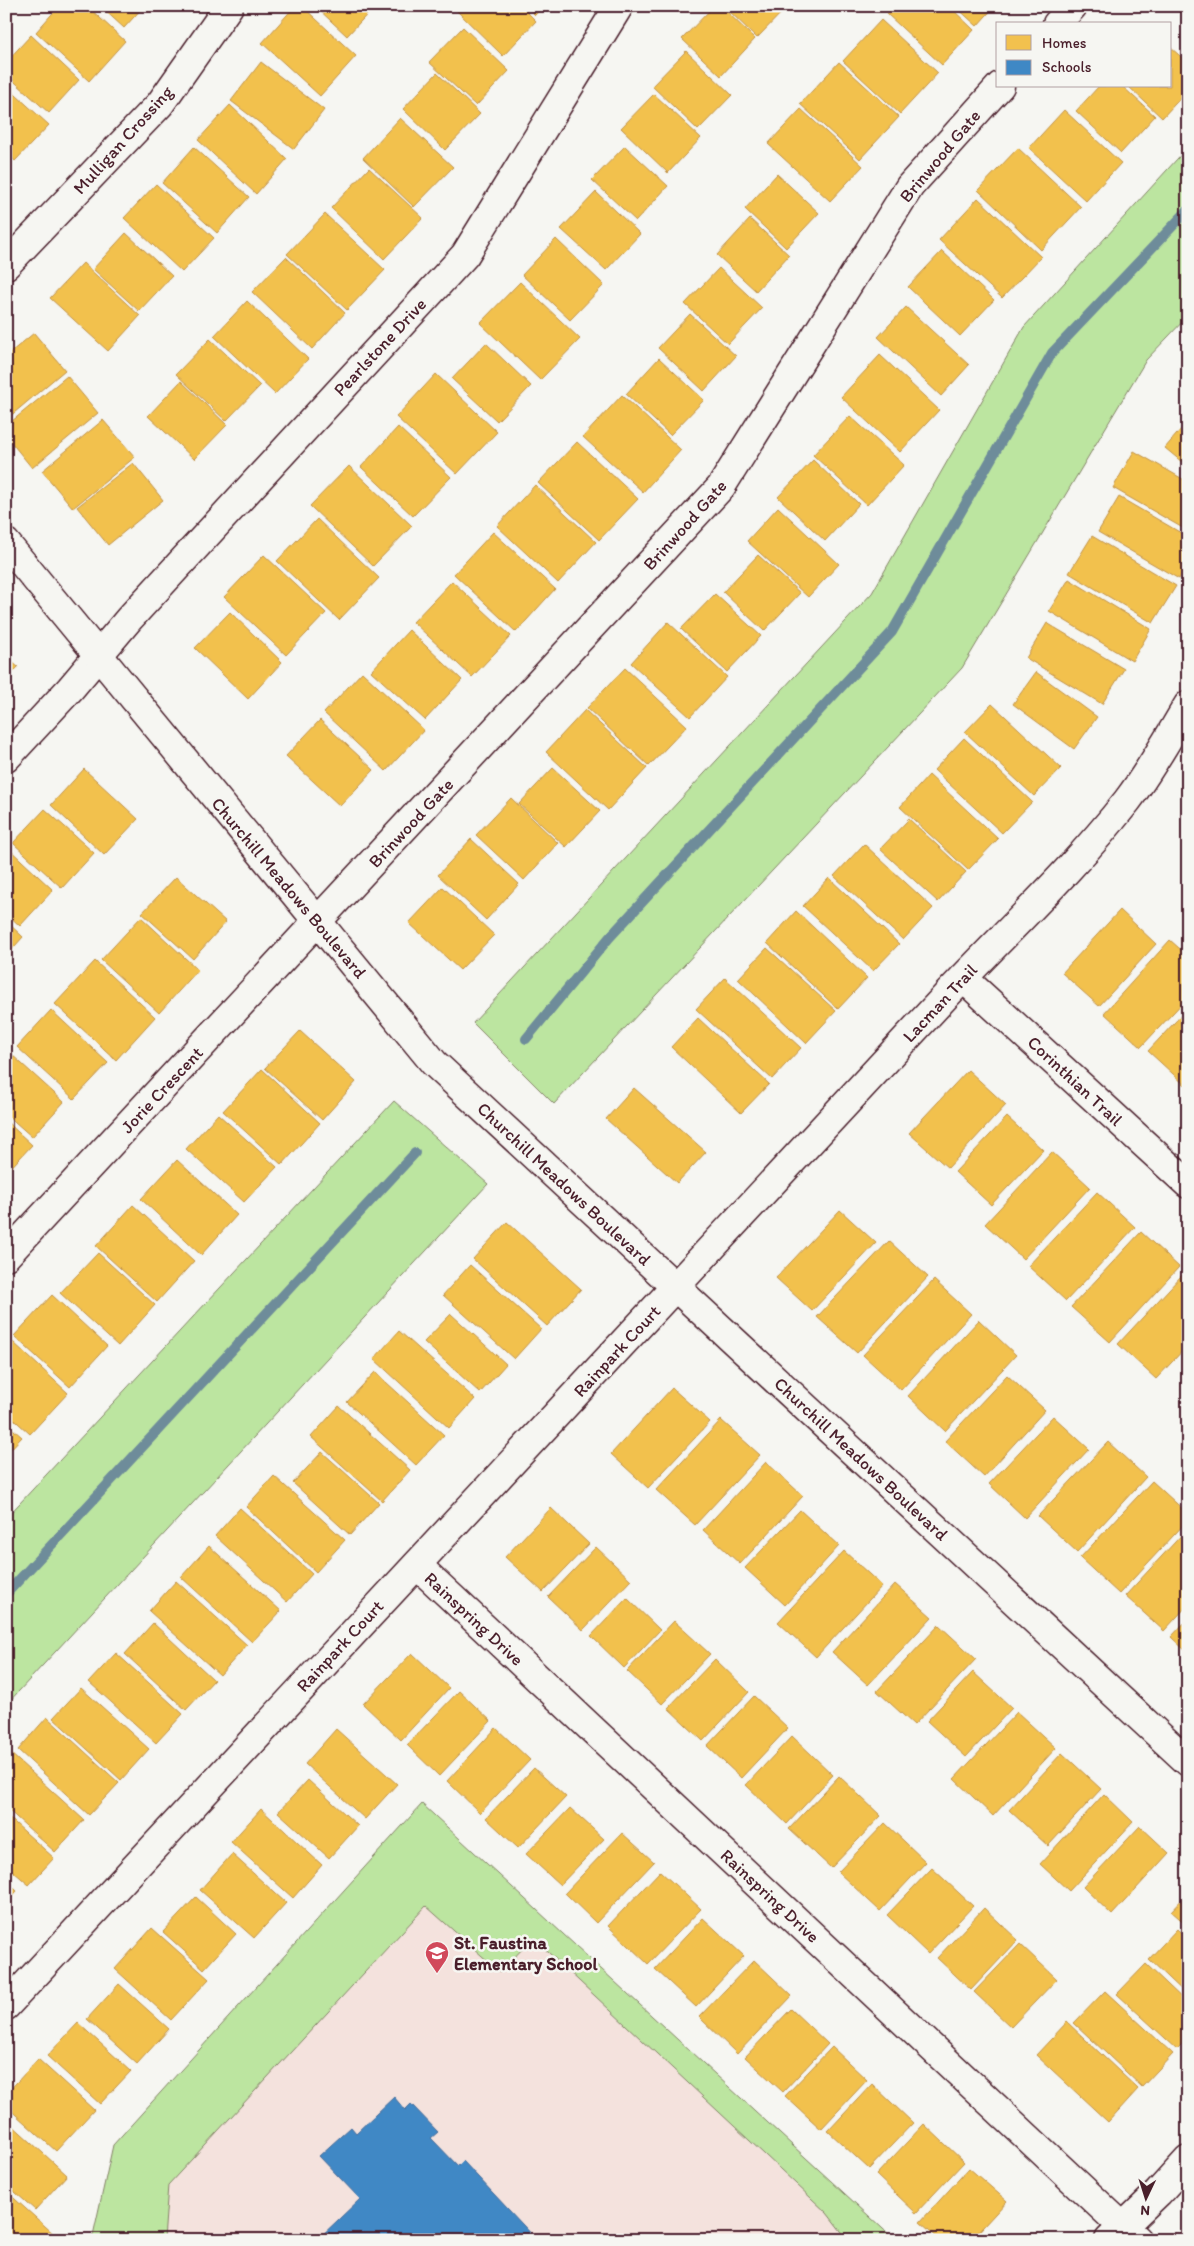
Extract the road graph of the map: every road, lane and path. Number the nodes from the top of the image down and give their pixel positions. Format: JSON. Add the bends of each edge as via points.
{"nodes":[{"id":1,"x":229,"y":6,"type":"edge"},
{"id":2,"x":619,"y":6,"type":"edge"},
{"id":3,"x":1073,"y":6,"type":"edge"},
{"id":4,"x":1059,"y":22,"type":"edge"},
{"id":5,"x":998,"y":88,"type":"edge"},
{"id":6,"x":6,"y":265,"type":"edge"},
{"id":7,"x":6,"y":543,"type":"edge"},
{"id":8,"x":97,"y":656,"type":"junction"},
{"id":9,"x":1188,"y":705,"type":"edge"},
{"id":10,"x":6,"y":758,"type":"edge"},
{"id":11,"x":317,"y":923,"type":"junction"},
{"id":12,"x":963,"y":978,"type":"junction"},
{"id":13,"x":1188,"y":1184,"type":"edge"},
{"id":14,"x":6,"y":1256,"type":"edge"},
{"id":15,"x":676,"y":1288,"type":"junction"},
{"id":16,"x":417,"y":1565,"type":"junction"},
{"id":17,"x":1188,"y":1762,"type":"edge"},
{"id":18,"x":6,"y":2006,"type":"edge"},
{"id":19,"x":1188,"y":2160,"type":"edge"},
{"id":20,"x":1123,"y":2235,"type":"edge"}],
"edges":[{"from":1,"to":6,"type":"street","name":"Mulligan Crossing","via":[[160,104]]},
{"from":2,"to":8,"type":"street","name":"Pearlstone Drive","via":[[465,255]]},
{"from":3,"to":4,"type":"street"},
{"from":5,"to":11,"type":"street","name":"Brinwood Gate","via":[[910,186],[721,487]]},
{"from":7,"to":8,"type":"street","name":"Churchill Meadows Boulevard"},
{"from":8,"to":10,"type":"street","name":"Pearlstone Drive"},
{"from":8,"to":11,"type":"street","name":"Churchill Meadows Boulevard"},
{"from":9,"to":12,"type":"street","name":"Lacman Trail","via":[[1127,801],[1088,848]]},
{"from":11,"to":14,"type":"street","name":"Jorie Crescent"},
{"from":11,"to":15,"type":"street","name":"Churchill Meadows Boulevard","via":[[434,1063]]},
{"from":12,"to":13,"type":"street","name":"Corinthian Trail"},
{"from":12,"to":15,"type":"street","name":"Lacman Trail"},
{"from":15,"to":16,"type":"street","name":"Rainpark Court"},
{"from":15,"to":17,"type":"street","name":"Churchill Meadows Boulevard"},
{"from":16,"to":18,"type":"street","name":"Rainpark Court"},
{"from":16,"to":20,"type":"street","name":"Rainspring Drive"},
{"from":19,"to":20,"type":"street"}]}
